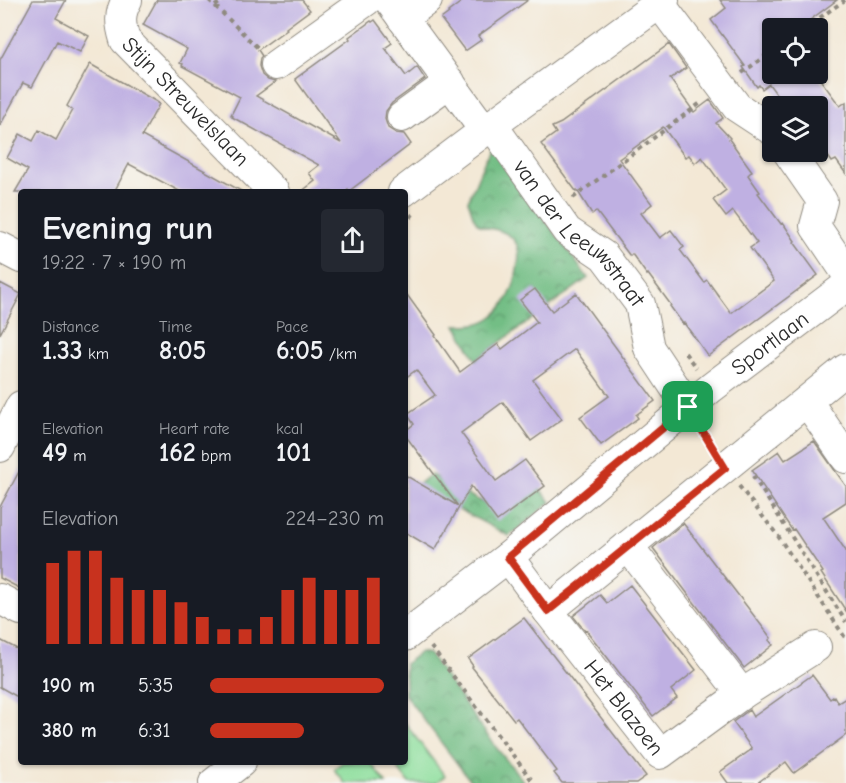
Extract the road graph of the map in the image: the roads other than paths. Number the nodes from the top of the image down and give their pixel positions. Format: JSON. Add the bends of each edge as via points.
{"nodes":[{"id":1,"x":128,"y":0,"type":"edge"},
{"id":2,"x":367,"y":0,"type":"edge"},
{"id":3,"x":427,"y":0,"type":"edge"},
{"id":4,"x":660,"y":1,"type":"edge"},
{"id":5,"x":396,"y":9,"type":"edge"},
{"id":6,"x":276,"y":65,"type":"road end"},
{"id":7,"x":450,"y":82,"type":"junction"},
{"id":8,"x":402,"y":117,"type":"dead end"},
{"id":9,"x":762,"y":123,"type":"edge"},
{"id":10,"x":488,"y":128,"type":"junction"},
{"id":11,"x":795,"y":162,"type":"edge"},
{"id":12,"x":271,"y":189,"type":"edge"},
{"id":13,"x":407,"y":189,"type":"edge"},
{"id":14,"x":0,"y":247,"type":"edge"},
{"id":15,"x":18,"y":256,"type":"edge"},
{"id":16,"x":846,"y":272,"type":"edge"},
{"id":17,"x":846,"y":286,"type":"edge"},
{"id":18,"x":846,"y":369,"type":"edge"},
{"id":19,"x":807,"y":401,"type":"junction"},
{"id":20,"x":688,"y":407,"type":"junction"},
{"id":21,"x":18,"y":412,"type":"edge"},
{"id":22,"x":0,"y":447,"type":"edge"},
{"id":23,"x":846,"y":458,"type":"edge"},
{"id":24,"x":628,"y":546,"type":"junction"},
{"id":25,"x":508,"y":557,"type":"junction"},
{"id":26,"x":0,"y":599,"type":"edge"},
{"id":27,"x":18,"y":608,"type":"edge"},
{"id":28,"x":548,"y":611,"type":"junction"},
{"id":29,"x":410,"y":632,"type":"edge"},
{"id":30,"x":816,"y":647,"type":"dead end"},
{"id":31,"x":742,"y":694,"type":"junction"},
{"id":32,"x":238,"y":765,"type":"edge"},
{"id":33,"x":214,"y":783,"type":"edge"}],
"edges":[{"from":1,"to":12,"type":"street","name":"Stijn Streuvelslaan","via":[[120,24],[125,39]]},
{"from":2,"to":6,"type":"street"},
{"from":3,"to":5,"type":"street"},
{"from":4,"to":9,"type":"street","via":[[737,107]]},
{"from":4,"to":10,"type":"street"},
{"from":5,"to":7,"type":"street","name":"van der Leeuwstraat"},
{"from":7,"to":8,"type":"street"},
{"from":7,"to":10,"type":"street","name":"van der Leeuwstraat"},
{"from":10,"to":13,"type":"street"},
{"from":10,"to":20,"type":"street","name":"van der Leeuwstraat","via":[[567,231],[604,256],[640,304],[649,348]]},
{"from":11,"to":16,"type":"street","via":[[822,201],[815,226]]},
{"from":14,"to":15,"type":"street"},
{"from":17,"to":20,"type":"street","name":"Sportlaan"},
{"from":18,"to":19,"type":"street"},
{"from":19,"to":23,"type":"street"},
{"from":19,"to":24,"type":"street"},
{"from":20,"to":25,"type":"street","name":"Sportlaan"},
{"from":21,"to":22,"type":"street"},
{"from":24,"to":28,"type":"street"},
{"from":24,"to":31,"type":"street"},
{"from":25,"to":28,"type":"street","name":"Het Blazoen"},
{"from":25,"to":29,"type":"street","name":"Sportlaan"},
{"from":26,"to":27,"type":"street"},
{"from":28,"to":31,"type":"street","name":"Het Blazoen","via":[[660,754]]},
{"from":30,"to":31,"type":"street","name":"Het Blazoen"},
{"from":32,"to":33,"type":"street"}]}
